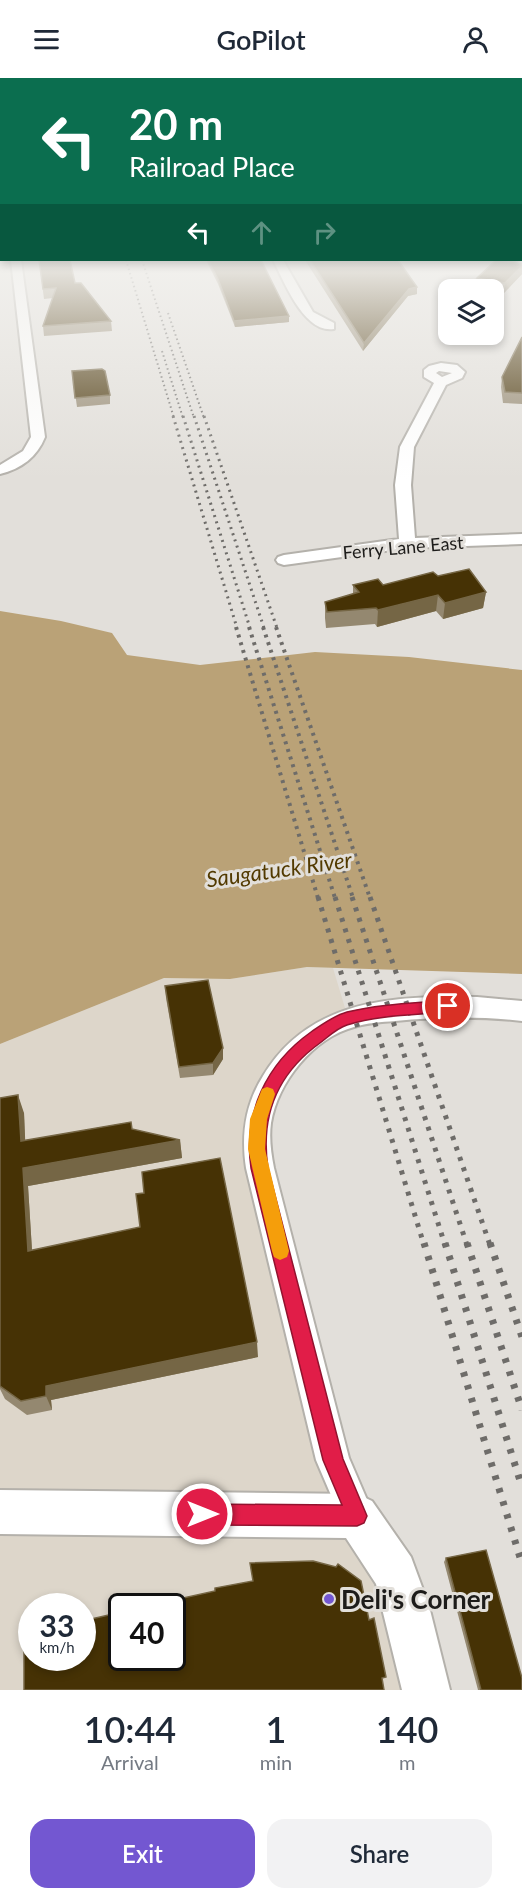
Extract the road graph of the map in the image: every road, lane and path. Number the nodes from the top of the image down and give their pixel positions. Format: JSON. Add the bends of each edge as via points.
{"nodes":[{"id":1,"x":25,"y":329,"type":"edge"},
{"id":2,"x":441,"y":382,"type":"dead end"},
{"id":3,"x":0,"y":471,"type":"edge"},
{"id":4,"x":522,"y":539,"type":"edge"},
{"id":5,"x":407,"y":543,"type":"junction"},
{"id":6,"x":284,"y":560,"type":"dead end"},
{"id":7,"x":522,"y":1011,"type":"edge"},
{"id":8,"x":0,"y":1512,"type":"edge"},
{"id":9,"x":357,"y":1516,"type":"junction"},
{"id":10,"x":426,"y":1690,"type":"edge"}],
"edges":[{"from":1,"to":3,"type":"street","via":[[38,437],[34,450],[18,464]]},
{"from":2,"to":5,"type":"street","via":[[407,447],[403,485]]},
{"from":4,"to":5,"type":"street","name":"Ferry Lane East"},
{"from":5,"to":6,"type":"street","name":"Ferry Lane East"},
{"from":7,"to":9,"type":"street","via":[[448,1006],[383,1012],[335,1023],[299,1049],[278,1075],[259,1119],[260,1168],[333,1460]]},
{"from":8,"to":9,"type":"street"},
{"from":9,"to":10,"type":"street","via":[[395,1573]]}]}
